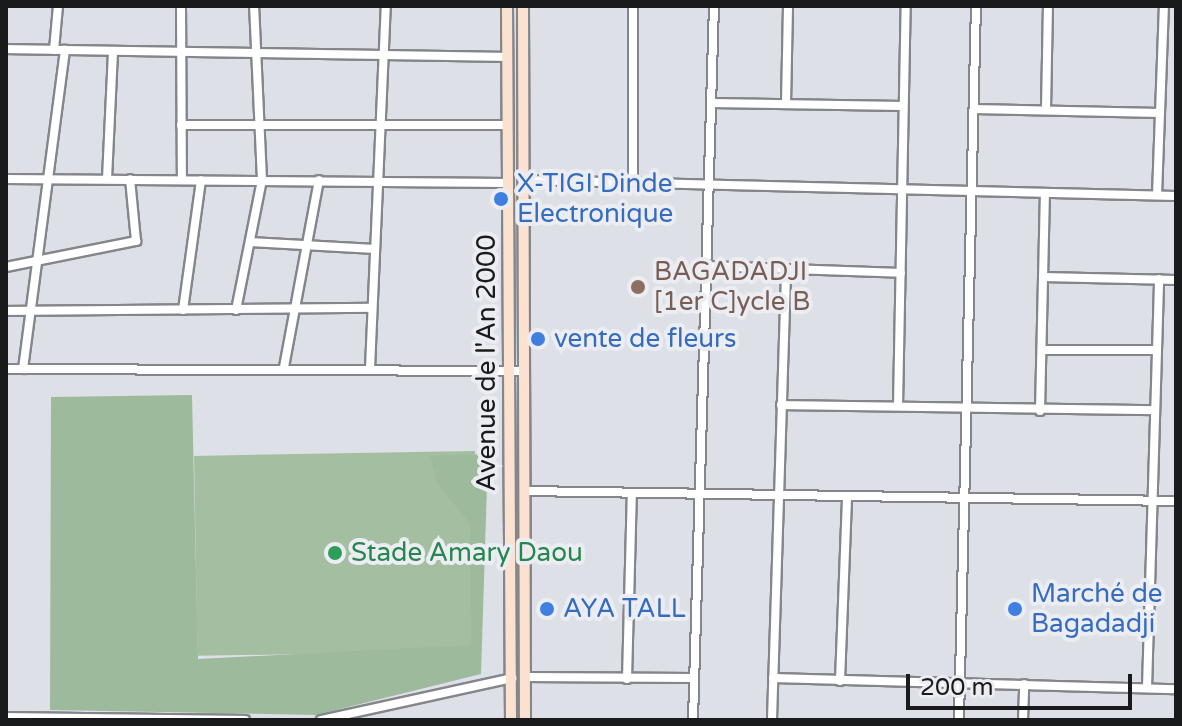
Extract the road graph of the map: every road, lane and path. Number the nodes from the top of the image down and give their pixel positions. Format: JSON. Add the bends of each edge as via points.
{"nodes":[{"id":1,"x":58,"y":6,"type":"edge"},
{"id":2,"x":181,"y":6,"type":"edge"},
{"id":3,"x":254,"y":6,"type":"edge"},
{"id":4,"x":386,"y":6,"type":"edge"},
{"id":5,"x":507,"y":6,"type":"edge"},
{"id":6,"x":523,"y":6,"type":"edge"},
{"id":7,"x":633,"y":6,"type":"edge"},
{"id":8,"x":714,"y":6,"type":"edge"},
{"id":9,"x":788,"y":6,"type":"edge"},
{"id":10,"x":906,"y":6,"type":"edge"},
{"id":11,"x":976,"y":6,"type":"edge"},
{"id":12,"x":1048,"y":6,"type":"edge"},
{"id":13,"x":1164,"y":6,"type":"edge"},
{"id":14,"x":6,"y":50,"type":"edge"},
{"id":15,"x":54,"y":50,"type":"junction"},
{"id":16,"x":65,"y":50,"type":"junction"},
{"id":17,"x":113,"y":51,"type":"junction"},
{"id":18,"x":180,"y":52,"type":"junction"},
{"id":19,"x":255,"y":53,"type":"junction"},
{"id":20,"x":383,"y":55,"type":"junction"},
{"id":21,"x":507,"y":57,"type":"junction"},
{"id":22,"x":712,"y":103,"type":"junction"},
{"id":23,"x":786,"y":103,"type":"junction"},
{"id":24,"x":903,"y":106,"type":"junction"},
{"id":25,"x":974,"y":109,"type":"junction"},
{"id":26,"x":1046,"y":109,"type":"junction"},
{"id":27,"x":1160,"y":113,"type":"junction"},
{"id":28,"x":181,"y":125,"type":"junction"},
{"id":29,"x":259,"y":125,"type":"junction"},
{"id":30,"x":381,"y":125,"type":"junction"},
{"id":31,"x":508,"y":125,"type":"junction"},
{"id":32,"x":6,"y":179,"type":"edge"},
{"id":33,"x":49,"y":179,"type":"junction"},
{"id":34,"x":107,"y":179,"type":"junction"},
{"id":35,"x":130,"y":179,"type":"junction"},
{"id":36,"x":182,"y":180,"type":"junction"},
{"id":37,"x":201,"y":180,"type":"junction"},
{"id":38,"x":262,"y":180,"type":"junction"},
{"id":39,"x":319,"y":180,"type":"junction"},
{"id":40,"x":523,"y":180,"type":"junction"},
{"id":41,"x":378,"y":181,"type":"junction"},
{"id":42,"x":633,"y":181,"type":"junction"},
{"id":43,"x":508,"y":183,"type":"junction"},
{"id":44,"x":710,"y":183,"type":"junction"},
{"id":45,"x":903,"y":189,"type":"junction"},
{"id":46,"x":972,"y":191,"type":"junction"},
{"id":47,"x":1045,"y":195,"type":"junction"},
{"id":48,"x":1157,"y":195,"type":"junction"},
{"id":49,"x":1176,"y":196,"type":"edge"},
{"id":50,"x":250,"y":242,"type":"junction"},
{"id":51,"x":307,"y":245,"type":"junction"},
{"id":52,"x":375,"y":249,"type":"junction"},
{"id":53,"x":38,"y":262,"type":"junction"},
{"id":54,"x":704,"y":266,"type":"junction"},
{"id":55,"x":6,"y":267,"type":"edge"},
{"id":56,"x":786,"y":272,"type":"junction"},
{"id":57,"x":901,"y":273,"type":"junction"},
{"id":58,"x":1043,"y":277,"type":"junction"},
{"id":59,"x":1159,"y":279,"type":"junction"},
{"id":60,"x":1176,"y":280,"type":"edge"},
{"id":61,"x":372,"y":308,"type":"junction"},
{"id":62,"x":295,"y":309,"type":"junction"},
{"id":63,"x":31,"y":310,"type":"junction"},
{"id":64,"x":183,"y":310,"type":"junction"},
{"id":65,"x":236,"y":310,"type":"junction"},
{"id":66,"x":6,"y":311,"type":"edge"},
{"id":67,"x":1042,"y":350,"type":"junction"},
{"id":68,"x":1157,"y":350,"type":"junction"},
{"id":69,"x":284,"y":367,"type":"junction"},
{"id":70,"x":370,"y":368,"type":"junction"},
{"id":71,"x":6,"y":369,"type":"edge"},
{"id":72,"x":23,"y":369,"type":"junction"},
{"id":73,"x":509,"y":371,"type":"junction"},
{"id":74,"x":524,"y":371,"type":"junction"},
{"id":75,"x":781,"y":405,"type":"junction"},
{"id":76,"x":898,"y":406,"type":"junction"},
{"id":77,"x":967,"y":408,"type":"junction"},
{"id":78,"x":1155,"y":410,"type":"junction"},
{"id":79,"x":1040,"y":411,"type":"junction"},
{"id":80,"x":524,"y":491,"type":"junction"},
{"id":81,"x":632,"y":493,"type":"junction"},
{"id":82,"x":696,"y":493,"type":"junction"},
{"id":83,"x":777,"y":495,"type":"junction"},
{"id":84,"x":847,"y":496,"type":"junction"},
{"id":85,"x":965,"y":498,"type":"junction"},
{"id":86,"x":1152,"y":501,"type":"junction"},
{"id":87,"x":1176,"y":501,"type":"edge"},
{"id":88,"x":525,"y":677,"type":"junction"},
{"id":89,"x":512,"y":678,"type":"junction"},
{"id":90,"x":693,"y":678,"type":"junction"},
{"id":91,"x":773,"y":678,"type":"junction"},
{"id":92,"x":627,"y":679,"type":"junction"},
{"id":93,"x":840,"y":681,"type":"junction"},
{"id":94,"x":960,"y":682,"type":"junction"},
{"id":95,"x":1024,"y":684,"type":"junction"},
{"id":96,"x":1147,"y":688,"type":"junction"},
{"id":97,"x":1176,"y":689,"type":"edge"},
{"id":98,"x":375,"y":709,"type":"junction"},
{"id":99,"x":6,"y":717,"type":"edge"},
{"id":100,"x":60,"y":719,"type":"edge"},
{"id":101,"x":134,"y":719,"type":"edge"},
{"id":102,"x":190,"y":720,"type":"edge"},
{"id":103,"x":242,"y":720,"type":"edge"},
{"id":104,"x":321,"y":720,"type":"edge"},
{"id":105,"x":375,"y":720,"type":"edge"},
{"id":106,"x":511,"y":720,"type":"edge"},
{"id":107,"x":525,"y":720,"type":"edge"},
{"id":108,"x":693,"y":720,"type":"edge"},
{"id":109,"x":772,"y":720,"type":"edge"},
{"id":110,"x":959,"y":720,"type":"edge"},
{"id":111,"x":1023,"y":720,"type":"edge"}],
"edges":[{"from":1,"to":15,"type":"street"},
{"from":2,"to":18,"type":"street"},
{"from":3,"to":19,"type":"street"},
{"from":4,"to":20,"type":"street"},
{"from":5,"to":21,"type":"main road","name":"Avenue de l'An 2000"},
{"from":6,"to":40,"type":"main road","name":"Avenue de l'An 2000"},
{"from":7,"to":42,"type":"street"},
{"from":8,"to":22,"type":"street"},
{"from":9,"to":23,"type":"street"},
{"from":10,"to":24,"type":"street"},
{"from":11,"to":25,"type":"street"},
{"from":12,"to":26,"type":"street"},
{"from":13,"to":27,"type":"street"},
{"from":14,"to":15,"type":"street"},
{"from":15,"to":16,"type":"street"},
{"from":16,"to":17,"type":"street"},
{"from":16,"to":33,"type":"street"},
{"from":17,"to":18,"type":"street"},
{"from":17,"to":34,"type":"street"},
{"from":18,"to":19,"type":"street"},
{"from":18,"to":28,"type":"street"},
{"from":19,"to":20,"type":"street"},
{"from":19,"to":29,"type":"street"},
{"from":20,"to":21,"type":"street"},
{"from":20,"to":30,"type":"street"},
{"from":21,"to":31,"type":"main road","name":"Avenue de l'An 2000"},
{"from":22,"to":23,"type":"street"},
{"from":22,"to":44,"type":"street"},
{"from":23,"to":24,"type":"street"},
{"from":24,"to":45,"type":"street"},
{"from":25,"to":26,"type":"street"},
{"from":25,"to":46,"type":"street"},
{"from":26,"to":27,"type":"street"},
{"from":27,"to":48,"type":"street"},
{"from":28,"to":29,"type":"street"},
{"from":28,"to":36,"type":"street"},
{"from":29,"to":30,"type":"street"},
{"from":29,"to":38,"type":"street"},
{"from":30,"to":31,"type":"street"},
{"from":30,"to":41,"type":"street"},
{"from":31,"to":43,"type":"main road","name":"Avenue de l'An 2000"},
{"from":32,"to":33,"type":"street"},
{"from":33,"to":34,"type":"street"},
{"from":33,"to":53,"type":"street"},
{"from":34,"to":35,"type":"street"},
{"from":35,"to":36,"type":"street"},
{"from":35,"to":53,"type":"street","via":[[136,241]]},
{"from":36,"to":37,"type":"street"},
{"from":37,"to":38,"type":"street"},
{"from":37,"to":64,"type":"street"},
{"from":38,"to":39,"type":"street"},
{"from":38,"to":50,"type":"street"},
{"from":39,"to":41,"type":"street"},
{"from":39,"to":51,"type":"street"},
{"from":40,"to":42,"type":"street"},
{"from":40,"to":74,"type":"main road","name":"Avenue de l'An 2000"},
{"from":41,"to":43,"type":"street"},
{"from":41,"to":52,"type":"street"},
{"from":42,"to":44,"type":"street"},
{"from":43,"to":73,"type":"main road","name":"Avenue de l'An 2000"},
{"from":44,"to":45,"type":"street"},
{"from":44,"to":54,"type":"street"},
{"from":45,"to":46,"type":"street"},
{"from":45,"to":57,"type":"street"},
{"from":46,"to":47,"type":"street"},
{"from":46,"to":77,"type":"street"},
{"from":47,"to":48,"type":"street"},
{"from":47,"to":58,"type":"street"},
{"from":48,"to":49,"type":"street"},
{"from":50,"to":51,"type":"street"},
{"from":50,"to":65,"type":"street"},
{"from":51,"to":52,"type":"street"},
{"from":51,"to":62,"type":"street"},
{"from":52,"to":61,"type":"street"},
{"from":53,"to":55,"type":"street"},
{"from":53,"to":63,"type":"street"},
{"from":54,"to":56,"type":"street"},
{"from":54,"to":82,"type":"street"},
{"from":56,"to":57,"type":"street"},
{"from":56,"to":75,"type":"street"},
{"from":57,"to":76,"type":"street"},
{"from":58,"to":59,"type":"street"},
{"from":58,"to":67,"type":"street"},
{"from":59,"to":60,"type":"street"},
{"from":59,"to":68,"type":"street"},
{"from":61,"to":62,"type":"street"},
{"from":61,"to":70,"type":"street"},
{"from":62,"to":65,"type":"street"},
{"from":62,"to":69,"type":"street"},
{"from":63,"to":64,"type":"street"},
{"from":63,"to":66,"type":"street"},
{"from":63,"to":72,"type":"street"},
{"from":64,"to":65,"type":"street"},
{"from":67,"to":68,"type":"street"},
{"from":67,"to":79,"type":"street"},
{"from":68,"to":78,"type":"street"},
{"from":69,"to":70,"type":"street"},
{"from":69,"to":72,"type":"street"},
{"from":70,"to":73,"type":"street"},
{"from":71,"to":72,"type":"street"},
{"from":73,"to":74,"type":"street"},
{"from":73,"to":89,"type":"main road","name":"Avenue de l'An 2000"},
{"from":74,"to":80,"type":"main road","name":"Avenue de l'An 2000"},
{"from":75,"to":76,"type":"street"},
{"from":75,"to":83,"type":"street"},
{"from":76,"to":77,"type":"street"},
{"from":77,"to":79,"type":"street"},
{"from":77,"to":85,"type":"street"},
{"from":78,"to":79,"type":"street"},
{"from":78,"to":86,"type":"street"},
{"from":80,"to":81,"type":"street"},
{"from":80,"to":88,"type":"main road","name":"Avenue de l'An 2000"},
{"from":81,"to":82,"type":"street"},
{"from":81,"to":92,"type":"street"},
{"from":82,"to":83,"type":"street"},
{"from":82,"to":90,"type":"street"},
{"from":83,"to":84,"type":"street"},
{"from":83,"to":91,"type":"street"},
{"from":84,"to":85,"type":"street"},
{"from":84,"to":93,"type":"street"},
{"from":85,"to":86,"type":"street"},
{"from":85,"to":94,"type":"street"},
{"from":86,"to":87,"type":"street"},
{"from":86,"to":96,"type":"street"},
{"from":88,"to":92,"type":"street"},
{"from":88,"to":107,"type":"main road","name":"Avenue de l'An 2000"},
{"from":89,"to":98,"type":"street"},
{"from":89,"to":106,"type":"main road","name":"Avenue de l'An 2000"},
{"from":90,"to":92,"type":"street"},
{"from":90,"to":108,"type":"street"},
{"from":91,"to":93,"type":"street"},
{"from":91,"to":109,"type":"street"},
{"from":93,"to":94,"type":"street"},
{"from":94,"to":95,"type":"street"},
{"from":94,"to":110,"type":"street"},
{"from":95,"to":96,"type":"street"},
{"from":95,"to":111,"type":"street"},
{"from":96,"to":97,"type":"street"},
{"from":98,"to":104,"type":"street"},
{"from":98,"to":105,"type":"street"},
{"from":99,"to":100,"type":"street"},
{"from":100,"to":101,"type":"street"},
{"from":101,"to":102,"type":"street"},
{"from":102,"to":103,"type":"street"}]}
